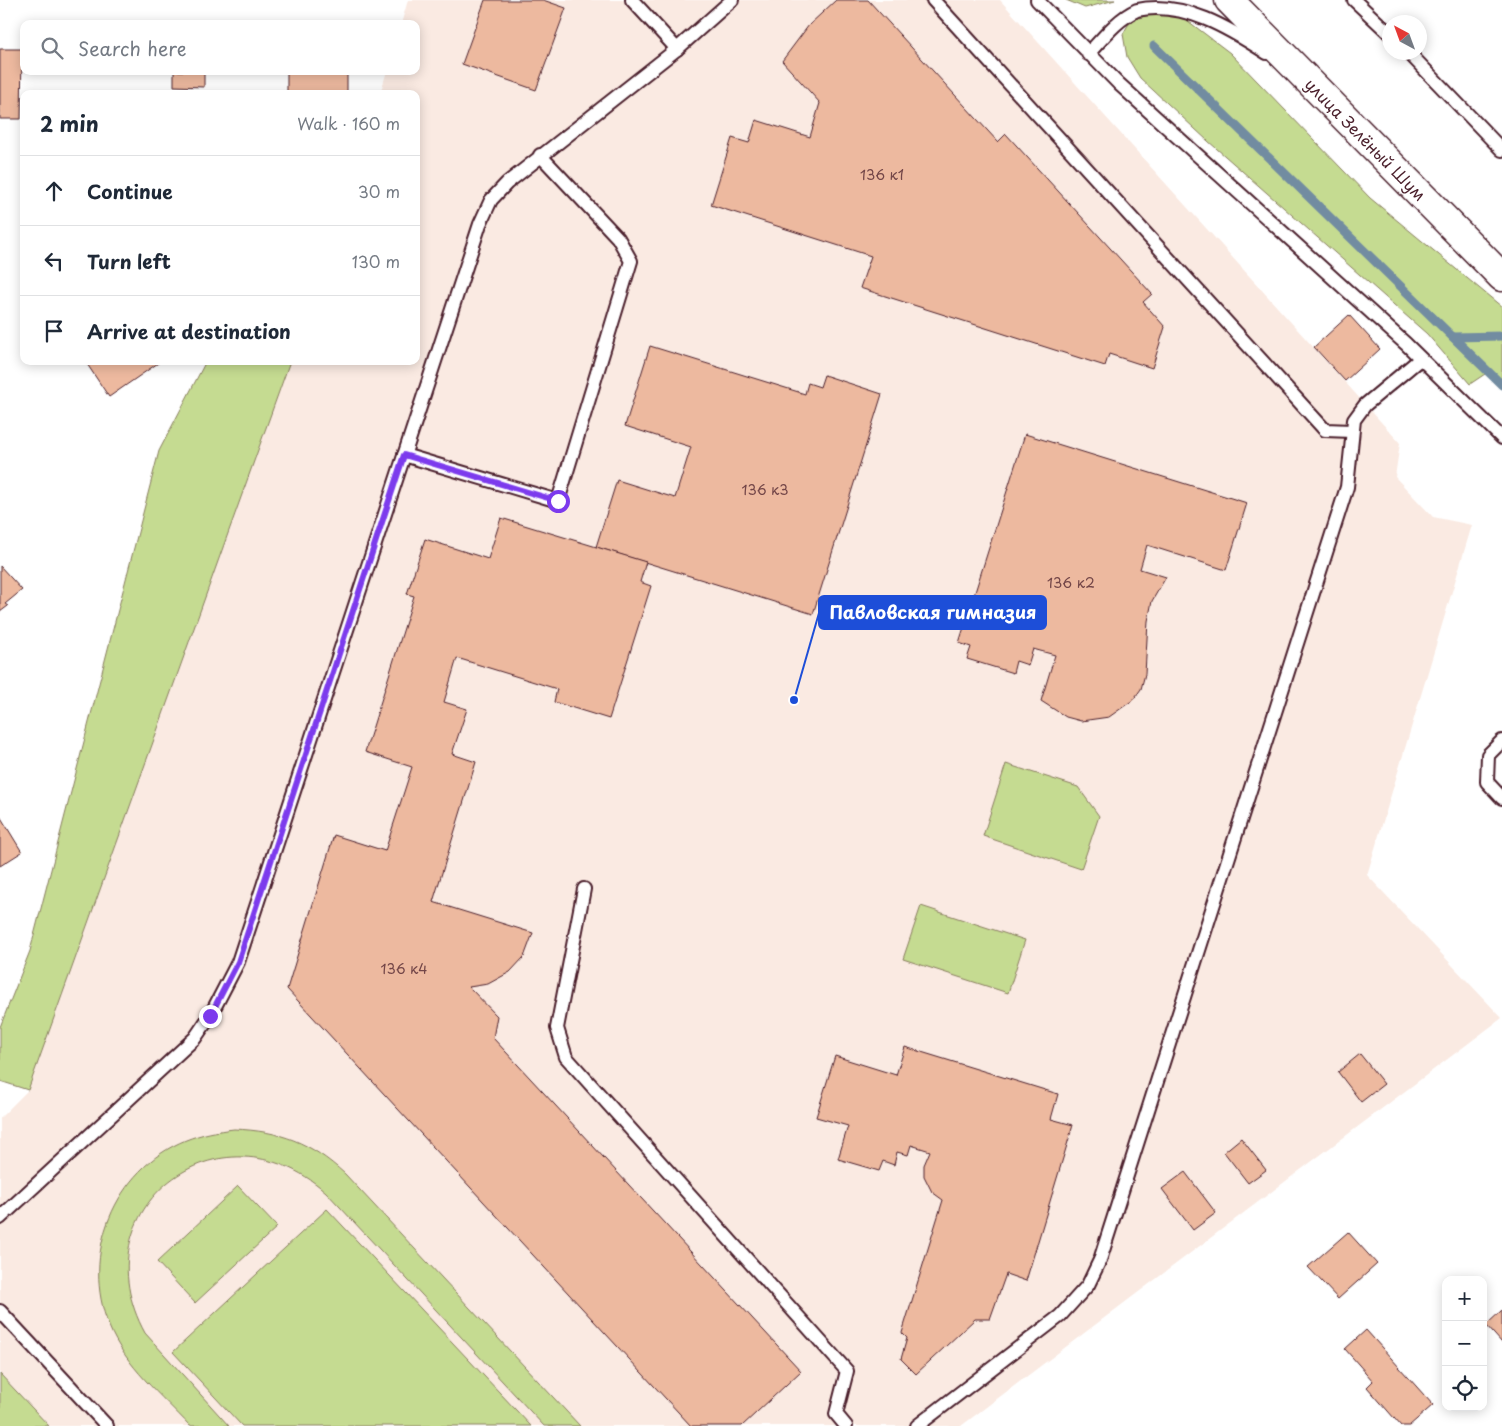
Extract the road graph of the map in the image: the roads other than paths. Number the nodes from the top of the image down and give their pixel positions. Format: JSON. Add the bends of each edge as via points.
{"nodes":[{"id":1,"x":632,"y":0,"type":"edge"},
{"id":2,"x":732,"y":0,"type":"edge"},
{"id":3,"x":933,"y":0,"type":"edge"},
{"id":4,"x":1037,"y":0,"type":"edge"},
{"id":5,"x":1229,"y":0,"type":"edge"},
{"id":6,"x":1354,"y":0,"type":"edge"},
{"id":7,"x":1382,"y":26,"type":"edge"},
{"id":8,"x":678,"y":49,"type":"junction"},
{"id":9,"x":1088,"y":54,"type":"junction"},
{"id":10,"x":1416,"y":60,"type":"edge"},
{"id":11,"x":1310,"y":80,"type":"junction"},
{"id":12,"x":1502,"y":150,"type":"edge"},
{"id":13,"x":540,"y":155,"type":"junction"},
{"id":14,"x":1502,"y":277,"type":"edge"},
{"id":15,"x":1420,"y":359,"type":"junction"},
{"id":16,"x":1352,"y":431,"type":"junction"},
{"id":17,"x":1502,"y":438,"type":"edge"},
{"id":18,"x":404,"y":455,"type":"junction"},
{"id":19,"x":1502,"y":741,"type":"edge"},
{"id":20,"x":1502,"y":798,"type":"edge"},
{"id":21,"x":584,"y":889,"type":"dead end"},
{"id":22,"x":0,"y":1218,"type":"edge"},
{"id":23,"x":0,"y":1311,"type":"edge"},
{"id":24,"x":108,"y":1426,"type":"edge"},
{"id":25,"x":846,"y":1426,"type":"edge"},
{"id":26,"x":917,"y":1426,"type":"edge"}],
"edges":[{"from":1,"to":8,"type":"lane"},
{"from":2,"to":8,"type":"lane"},
{"from":3,"to":16,"type":"lane","via":[[1325,430]]},
{"from":4,"to":9,"type":"lane"},
{"from":5,"to":11,"type":"main road","name":"улица Зелёный Шум"},
{"from":6,"to":7,"type":"lane"},
{"from":8,"to":13,"type":"lane"},
{"from":9,"to":11,"type":"lane","via":[[1119,22],[1137,10],[1157,4],[1177,4],[1213,18]]},
{"from":9,"to":15,"type":"lane"},
{"from":10,"to":12,"type":"lane"},
{"from":11,"to":14,"type":"main road","name":"улица Зелёный Шум"},
{"from":13,"to":18,"type":"lane","via":[[492,200],[480,224]]},
{"from":13,"to":18,"type":"lane","via":[[618,238],[631,261],[558,501]]},
{"from":15,"to":16,"type":"lane","via":[[1366,405],[1354,420]]},
{"from":15,"to":17,"type":"lane"},
{"from":16,"to":26,"type":"lane","via":[[1347,487],[1100,1260],[1088,1285],[1060,1316]]},
{"from":18,"to":22,"type":"lane","via":[[238,962],[210,1016],[175,1059]]},
{"from":19,"to":20,"type":"lane","via":[[1488,755],[1487,782]]},
{"from":21,"to":25,"type":"lane","via":[[557,1028],[566,1057],[847,1371],[836,1414]]},
{"from":23,"to":24,"type":"lane"}]}
